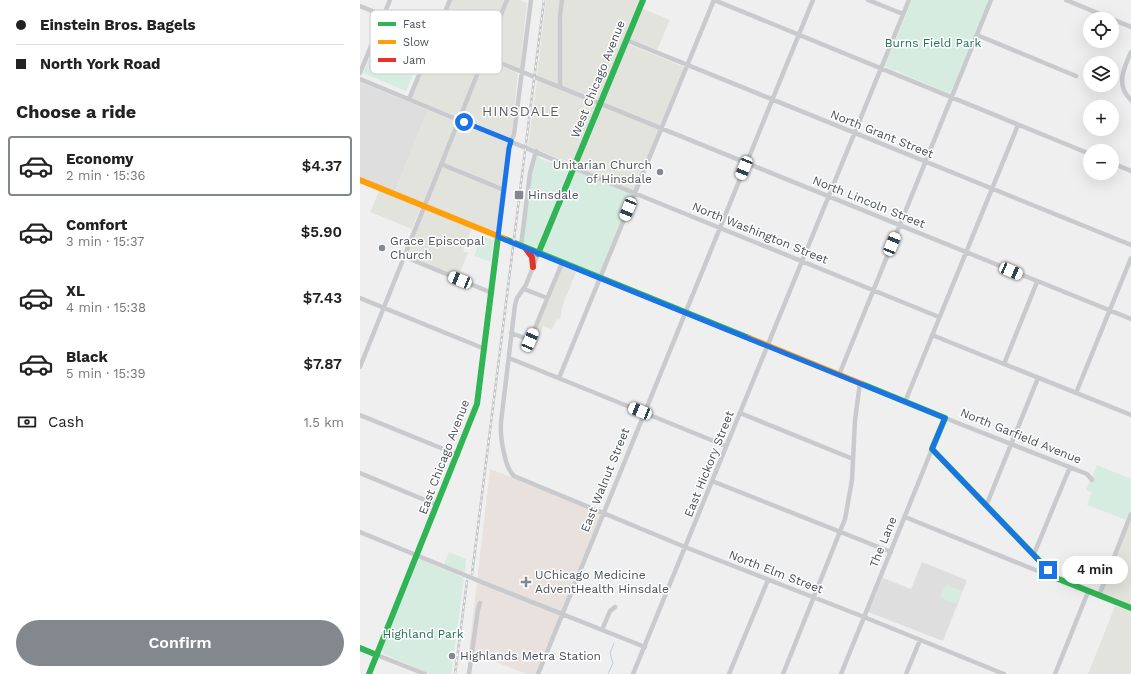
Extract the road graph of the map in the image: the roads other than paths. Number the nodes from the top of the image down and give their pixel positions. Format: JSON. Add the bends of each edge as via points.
{"nodes":[{"id":1,"x":390,"y":0,"type":"edge"},
{"id":2,"x":450,"y":0,"type":"edge"},
{"id":3,"x":507,"y":0,"type":"edge"},
{"id":4,"x":529,"y":0,"type":"edge"},
{"id":5,"x":562,"y":0,"type":"edge"},
{"id":6,"x":643,"y":0,"type":"edge"},
{"id":7,"x":714,"y":0,"type":"edge"},
{"id":8,"x":813,"y":0,"type":"edge"},
{"id":9,"x":868,"y":0,"type":"edge"},
{"id":10,"x":908,"y":0,"type":"edge"},
{"id":11,"x":991,"y":0,"type":"edge"},
{"id":12,"x":1066,"y":0,"type":"edge"},
{"id":13,"x":1075,"y":2,"type":"edge"},
{"id":14,"x":360,"y":6,"type":"edge"},
{"id":15,"x":370,"y":10,"type":"edge"},
{"id":16,"x":386,"y":10,"type":"edge"},
{"id":17,"x":446,"y":10,"type":"edge"},
{"id":18,"x":502,"y":13,"type":"edge"},
{"id":19,"x":903,"y":14,"type":"junction"},
{"id":20,"x":1131,"y":27,"type":"edge"},
{"id":21,"x":799,"y":35,"type":"junction"},
{"id":22,"x":976,"y":36,"type":"junction"},
{"id":23,"x":626,"y":40,"type":"junction"},
{"id":24,"x":370,"y":49,"type":"edge"},
{"id":25,"x":1131,"y":52,"type":"edge"},
{"id":26,"x":502,"y":64,"type":"edge"},
{"id":27,"x":687,"y":65,"type":"junction"},
{"id":28,"x":881,"y":68,"type":"junction"},
{"id":29,"x":521,"y":72,"type":"junction"},
{"id":30,"x":360,"y":73,"type":"edge"},
{"id":31,"x":420,"y":74,"type":"edge"},
{"id":32,"x":478,"y":74,"type":"edge"},
{"id":33,"x":1076,"y":76,"type":"dead end"},
{"id":34,"x":360,"y":79,"type":"edge"},
{"id":35,"x":560,"y":87,"type":"junction"},
{"id":36,"x":951,"y":97,"type":"junction"},
{"id":37,"x":410,"y":100,"type":"junction"},
{"id":38,"x":772,"y":100,"type":"junction"},
{"id":39,"x":1131,"y":100,"type":"edge"},
{"id":40,"x":600,"y":104,"type":"junction"},
{"id":41,"x":459,"y":120,"type":"junction"},
{"id":42,"x":1018,"y":125,"type":"junction"},
{"id":43,"x":661,"y":128,"type":"junction"},
{"id":44,"x":854,"y":132,"type":"junction"},
{"id":45,"x":511,"y":141,"type":"junction"},
{"id":46,"x":1083,"y":151,"type":"edge"},
{"id":47,"x":536,"y":152,"type":"junction"},
{"id":48,"x":925,"y":161,"type":"junction"},
{"id":49,"x":746,"y":163,"type":"junction"},
{"id":50,"x":441,"y":164,"type":"junction"},
{"id":51,"x":1119,"y":166,"type":"edge"},
{"id":52,"x":574,"y":167,"type":"junction"},
{"id":53,"x":1131,"y":171,"type":"edge"},
{"id":54,"x":360,"y":180,"type":"edge"},
{"id":55,"x":992,"y":189,"type":"junction"},
{"id":56,"x":504,"y":190,"type":"junction"},
{"id":57,"x":635,"y":193,"type":"junction"},
{"id":58,"x":828,"y":196,"type":"junction"},
{"id":59,"x":423,"y":206,"type":"junction"},
{"id":60,"x":899,"y":225,"type":"junction"},
{"id":61,"x":720,"y":228,"type":"junction"},
{"id":62,"x":498,"y":237,"type":"junction"},
{"id":63,"x":1131,"y":245,"type":"edge"},
{"id":64,"x":521,"y":246,"type":"junction"},
{"id":65,"x":966,"y":252,"type":"junction"},
{"id":66,"x":538,"y":254,"type":"junction"},
{"id":67,"x":403,"y":256,"type":"junction"},
{"id":68,"x":1131,"y":258,"type":"edge"},
{"id":69,"x":802,"y":261,"type":"junction"},
{"id":70,"x":562,"y":263,"type":"junction"},
{"id":71,"x":533,"y":267,"type":"junction"},
{"id":72,"x":600,"y":278,"type":"junction"},
{"id":73,"x":1037,"y":282,"type":"junction"},
{"id":74,"x":524,"y":289,"type":"junction"},
{"id":75,"x":873,"y":290,"type":"junction"},
{"id":76,"x":492,"y":293,"type":"junction"},
{"id":77,"x":360,"y":298,"type":"edge"},
{"id":78,"x":547,"y":298,"type":"junction"},
{"id":79,"x":384,"y":307,"type":"junction"},
{"id":80,"x":1109,"y":311,"type":"junction"},
{"id":81,"x":685,"y":312,"type":"junction"},
{"id":82,"x":940,"y":316,"type":"junction"},
{"id":83,"x":1131,"y":319,"type":"edge"},
{"id":84,"x":511,"y":333,"type":"junction"},
{"id":85,"x":932,"y":335,"type":"junction"},
{"id":86,"x":767,"y":346,"type":"junction"},
{"id":87,"x":485,"y":349,"type":"junction"},
{"id":88,"x":509,"y":358,"type":"junction"},
{"id":89,"x":1004,"y":364,"type":"junction"},
{"id":90,"x":360,"y":366,"type":"edge"},
{"id":91,"x":838,"y":375,"type":"junction"},
{"id":92,"x":558,"y":378,"type":"junction"},
{"id":93,"x":1038,"y":378,"type":"junction"},
{"id":94,"x":860,"y":383,"type":"junction"},
{"id":95,"x":1076,"y":393,"type":"junction"},
{"id":96,"x":905,"y":402,"type":"junction"},
{"id":97,"x":644,"y":413,"type":"junction"},
{"id":98,"x":740,"y":413,"type":"junction"},
{"id":99,"x":360,"y":415,"type":"edge"},
{"id":100,"x":1131,"y":415,"type":"edge"},
{"id":101,"x":945,"y":418,"type":"junction"},
{"id":102,"x":1011,"y":444,"type":"junction"},
{"id":103,"x":726,"y":446,"type":"junction"},
{"id":104,"x":932,"y":449,"type":"junction"},
{"id":105,"x":458,"y":455,"type":"junction"},
{"id":106,"x":854,"y":459,"type":"junction"},
{"id":107,"x":1070,"y":468,"type":"junction"},
{"id":108,"x":360,"y":473,"type":"edge"},
{"id":109,"x":1092,"y":480,"type":"dead end"},
{"id":110,"x":712,"y":481,"type":"junction"},
{"id":111,"x":437,"y":505,"type":"junction"},
{"id":112,"x":986,"y":506,"type":"junction"},
{"id":113,"x":603,"y":513,"type":"junction"},
{"id":114,"x":1131,"y":514,"type":"edge"},
{"id":115,"x":905,"y":517,"type":"junction"},
{"id":116,"x":360,"y":532,"type":"edge"},
{"id":117,"x":840,"y":532,"type":"junction"},
{"id":118,"x":685,"y":547,"type":"junction"},
{"id":119,"x":891,"y":552,"type":"junction"},
{"id":120,"x":1034,"y":554,"type":"junction"},
{"id":121,"x":417,"y":555,"type":"junction"},
{"id":122,"x":1056,"y":578,"type":"junction"},
{"id":123,"x":768,"y":580,"type":"junction"},
{"id":124,"x":1088,"y":592,"type":"junction"},
{"id":125,"x":1099,"y":596,"type":"junction"},
{"id":126,"x":814,"y":598,"type":"junction"},
{"id":127,"x":480,"y":603,"type":"dead end"},
{"id":128,"x":615,"y":607,"type":"dead end"},
{"id":129,"x":1131,"y":608,"type":"edge"},
{"id":130,"x":562,"y":614,"type":"junction"},
{"id":131,"x":864,"y":617,"type":"junction"},
{"id":132,"x":602,"y":630,"type":"junction"},
{"id":133,"x":920,"y":640,"type":"junction"},
{"id":134,"x":645,"y":647,"type":"junction"},
{"id":135,"x":360,"y":648,"type":"edge"},
{"id":136,"x":377,"y":655,"type":"junction"},
{"id":137,"x":369,"y":674,"type":"edge"},
{"id":138,"x":425,"y":674,"type":"edge"},
{"id":139,"x":469,"y":674,"type":"edge"},
{"id":140,"x":538,"y":674,"type":"edge"},
{"id":141,"x":634,"y":674,"type":"edge"},
{"id":142,"x":729,"y":674,"type":"edge"},
{"id":143,"x":783,"y":674,"type":"edge"},
{"id":144,"x":842,"y":674,"type":"edge"},
{"id":145,"x":906,"y":674,"type":"edge"},
{"id":146,"x":1004,"y":674,"type":"edge"},
{"id":147,"x":1055,"y":674,"type":"edge"}],
"edges":[{"from":1,"to":16,"type":"street"},
{"from":2,"to":17,"type":"street"},
{"from":3,"to":18,"type":"street"},
{"from":4,"to":29,"type":"street"},
{"from":5,"to":35,"type":"street"},
{"from":6,"to":23,"type":"main road","name":"West Chicago Avenue"},
{"from":7,"to":21,"type":"street"},
{"from":7,"to":27,"type":"street"},
{"from":8,"to":21,"type":"street","name":"East Walnut Street"},
{"from":9,"to":19,"type":"street"},
{"from":10,"to":19,"type":"street","name":"East Hickory Street"},
{"from":11,"to":22,"type":"street"},
{"from":12,"to":13,"type":"street"},
{"from":13,"to":20,"type":"street"},
{"from":14,"to":15,"type":"street","name":"North Lincoln Street"},
{"from":19,"to":28,"type":"street","name":"East Hickory Street"},
{"from":21,"to":28,"type":"street"},
{"from":21,"to":38,"type":"street","name":"East Walnut Street"},
{"from":22,"to":33,"type":"street"},
{"from":22,"to":36,"type":"street"},
{"from":23,"to":27,"type":"street","name":"North Grant Street"},
{"from":23,"to":40,"type":"main road","name":"West Chicago Avenue"},
{"from":24,"to":30,"type":"street"},
{"from":25,"to":39,"type":"street","via":[[1122,78],[1123,88]]},
{"from":26,"to":29,"type":"street","name":"North Lincoln Street"},
{"from":27,"to":38,"type":"street","name":"North Grant Street"},
{"from":27,"to":43,"type":"street"},
{"from":28,"to":36,"type":"street"},
{"from":28,"to":44,"type":"street","name":"East Hickory Street"},
{"from":29,"to":35,"type":"street","name":"North Lincoln Street"},
{"from":29,"to":45,"type":"street"},
{"from":31,"to":37,"type":"street"},
{"from":32,"to":41,"type":"street"},
{"from":34,"to":37,"type":"street","name":"North Washington Street"},
{"from":35,"to":40,"type":"street","name":"North Lincoln Street"},
{"from":36,"to":42,"type":"street"},
{"from":36,"to":48,"type":"street"},
{"from":37,"to":41,"type":"street","name":"North Washington Street"},
{"from":38,"to":44,"type":"street","name":"North Grant Street"},
{"from":38,"to":49,"type":"street","name":"East Walnut Street"},
{"from":40,"to":43,"type":"street","name":"North Lincoln Street"},
{"from":40,"to":52,"type":"main road","name":"West Chicago Avenue"},
{"from":41,"to":45,"type":"street","name":"North Washington Street"},
{"from":41,"to":50,"type":"street"},
{"from":42,"to":46,"type":"street"},
{"from":42,"to":55,"type":"street"},
{"from":43,"to":49,"type":"street","name":"North Lincoln Street"},
{"from":43,"to":57,"type":"street"},
{"from":44,"to":48,"type":"street","name":"North Grant Street"},
{"from":44,"to":58,"type":"street","name":"East Hickory Street"},
{"from":45,"to":47,"type":"street","name":"North Washington Street"},
{"from":45,"to":56,"type":"street"},
{"from":47,"to":52,"type":"street","name":"North Washington Street"},
{"from":47,"to":64,"type":"street","via":[[530,173]]},
{"from":48,"to":55,"type":"street","name":"North Grant Street"},
{"from":48,"to":60,"type":"street"},
{"from":49,"to":58,"type":"street","name":"North Lincoln Street"},
{"from":49,"to":61,"type":"street","name":"East Walnut Street"},
{"from":50,"to":56,"type":"street"},
{"from":50,"to":59,"type":"street"},
{"from":51,"to":53,"type":"street"},
{"from":52,"to":57,"type":"street","name":"North Washington Street"},
{"from":52,"to":66,"type":"main road"},
{"from":54,"to":59,"type":"main road","name":"North Garfield Avenue"},
{"from":55,"to":63,"type":"street","name":"North Grant Street"},
{"from":55,"to":65,"type":"street"},
{"from":56,"to":62,"type":"street"},
{"from":57,"to":61,"type":"street","name":"North Washington Street"},
{"from":57,"to":72,"type":"street"},
{"from":58,"to":60,"type":"street","name":"North Lincoln Street"},
{"from":58,"to":69,"type":"street","name":"East Hickory Street"},
{"from":59,"to":62,"type":"main road","name":"North Garfield Avenue"},
{"from":59,"to":67,"type":"street"},
{"from":60,"to":65,"type":"street","name":"North Lincoln Street"},
{"from":60,"to":75,"type":"street"},
{"from":61,"to":69,"type":"street","name":"North Washington Street"},
{"from":61,"to":81,"type":"street","name":"East Walnut Street"},
{"from":62,"to":64,"type":"main road","name":"North Garfield Avenue"},
{"from":62,"to":76,"type":"main road","name":"East Chicago Avenue"},
{"from":64,"to":66,"type":"main road","name":"North Garfield Avenue"},
{"from":64,"to":71,"type":"main road","via":[[531,255]]},
{"from":65,"to":73,"type":"street","name":"North Lincoln Street"},
{"from":65,"to":82,"type":"street"},
{"from":66,"to":70,"type":"main road","name":"North Garfield Avenue"},
{"from":66,"to":71,"type":"street","name":"North Elm Street"},
{"from":67,"to":76,"type":"street"},
{"from":67,"to":79,"type":"street"},
{"from":68,"to":80,"type":"street"},
{"from":69,"to":75,"type":"street","name":"North Washington Street"},
{"from":69,"to":86,"type":"street","name":"East Hickory Street"},
{"from":70,"to":72,"type":"main road","name":"North Garfield Avenue"},
{"from":70,"to":78,"type":"street"},
{"from":71,"to":74,"type":"street","name":"North Elm Street"},
{"from":72,"to":81,"type":"main road","name":"North Garfield Avenue"},
{"from":72,"to":92,"type":"street"},
{"from":73,"to":80,"type":"street","name":"North Lincoln Street"},
{"from":73,"to":89,"type":"street"},
{"from":74,"to":78,"type":"street"},
{"from":74,"to":84,"type":"street","name":"North Elm Street","via":[[517,298]]},
{"from":75,"to":82,"type":"street","name":"North Washington Street"},
{"from":75,"to":91,"type":"street"},
{"from":76,"to":87,"type":"main road","name":"East Chicago Avenue"},
{"from":77,"to":79,"type":"street"},
{"from":78,"to":84,"type":"street","via":[[530,340]]},
{"from":79,"to":87,"type":"street"},
{"from":79,"to":90,"type":"street"},
{"from":80,"to":83,"type":"street","name":"North Lincoln Street"},
{"from":80,"to":95,"type":"street"},
{"from":81,"to":86,"type":"main road","name":"North Garfield Avenue"},
{"from":81,"to":97,"type":"street","name":"East Walnut Street"},
{"from":82,"to":85,"type":"street"},
{"from":84,"to":88,"type":"street","name":"North Elm Street"},
{"from":85,"to":89,"type":"street"},
{"from":85,"to":96,"type":"street"},
{"from":86,"to":91,"type":"main road","name":"North Garfield Avenue"},
{"from":86,"to":98,"type":"street","name":"East Hickory Street"},
{"from":87,"to":105,"type":"main road","name":"East Chicago Avenue","via":[[477,404]]},
{"from":88,"to":92,"type":"street"},
{"from":88,"to":113,"type":"street","name":"North Elm Street","via":[[501,428],[509,470],[514,476]]},
{"from":89,"to":93,"type":"street"},
{"from":91,"to":94,"type":"main road","name":"North Garfield Avenue"},
{"from":92,"to":97,"type":"street"},
{"from":93,"to":95,"type":"street"},
{"from":93,"to":102,"type":"street"},
{"from":94,"to":96,"type":"main road","name":"North Garfield Avenue"},
{"from":94,"to":106,"type":"street","via":[[855,420]]},
{"from":95,"to":100,"type":"street"},
{"from":96,"to":101,"type":"main road","name":"North Garfield Avenue"},
{"from":97,"to":103,"type":"street"},
{"from":97,"to":113,"type":"street","name":"East Walnut Street"},
{"from":98,"to":103,"type":"street","name":"East Hickory Street"},
{"from":98,"to":106,"type":"street"},
{"from":99,"to":105,"type":"street"},
{"from":101,"to":102,"type":"street","name":"North Garfield Avenue"},
{"from":101,"to":104,"type":"main road","name":"The Lane"},
{"from":102,"to":107,"type":"street","name":"North Garfield Avenue"},
{"from":102,"to":112,"type":"street"},
{"from":103,"to":110,"type":"street","name":"East Hickory Street"},
{"from":104,"to":112,"type":"main road"},
{"from":104,"to":115,"type":"street","name":"The Lane"},
{"from":105,"to":111,"type":"main road","name":"East Chicago Avenue"},
{"from":106,"to":117,"type":"street","via":[[848,503]]},
{"from":107,"to":109,"type":"street","name":"North Garfield Avenue","via":[[1087,474]]},
{"from":107,"to":120,"type":"street"},
{"from":108,"to":111,"type":"street"},
{"from":110,"to":117,"type":"street"},
{"from":110,"to":118,"type":"street","name":"East Hickory Street"},
{"from":111,"to":121,"type":"main road","name":"East Chicago Avenue"},
{"from":112,"to":120,"type":"main road"},
{"from":113,"to":118,"type":"street","name":"North Elm Street"},
{"from":113,"to":130,"type":"street","name":"East Walnut Street"},
{"from":114,"to":125,"type":"street"},
{"from":115,"to":119,"type":"street","name":"The Lane"},
{"from":115,"to":122,"type":"street"},
{"from":116,"to":121,"type":"street"},
{"from":117,"to":119,"type":"street"},
{"from":117,"to":126,"type":"street"},
{"from":118,"to":123,"type":"street","name":"North Elm Street"},
{"from":118,"to":134,"type":"street","name":"East Hickory Street"},
{"from":119,"to":131,"type":"street","name":"The Lane"},
{"from":120,"to":122,"type":"main road"},
{"from":121,"to":130,"type":"street","bridge":true},
{"from":121,"to":136,"type":"main road","name":"East Chicago Avenue"},
{"from":122,"to":124,"type":"main road"},
{"from":123,"to":126,"type":"street","name":"North Elm Street"},
{"from":123,"to":142,"type":"street"},
{"from":124,"to":125,"type":"main road"},
{"from":124,"to":147,"type":"street"},
{"from":125,"to":129,"type":"main road"},
{"from":126,"to":131,"type":"street","name":"North Elm Street"},
{"from":126,"to":143,"type":"street"},
{"from":127,"to":139,"type":"street"},
{"from":128,"to":132,"type":"street","via":[[610,611]]},
{"from":130,"to":132,"type":"street"},
{"from":130,"to":140,"type":"street","name":"East Walnut Street"},
{"from":131,"to":133,"type":"street","name":"North Elm Street"},
{"from":131,"to":144,"type":"street","name":"The Lane"},
{"from":132,"to":134,"type":"street"},
{"from":133,"to":145,"type":"street"},
{"from":133,"to":146,"type":"street","name":"North Elm Street"},
{"from":134,"to":141,"type":"street","name":"East Hickory Street"},
{"from":135,"to":136,"type":"main road"},
{"from":136,"to":137,"type":"main road","name":"East Chicago Avenue"},
{"from":136,"to":138,"type":"street"}]}
